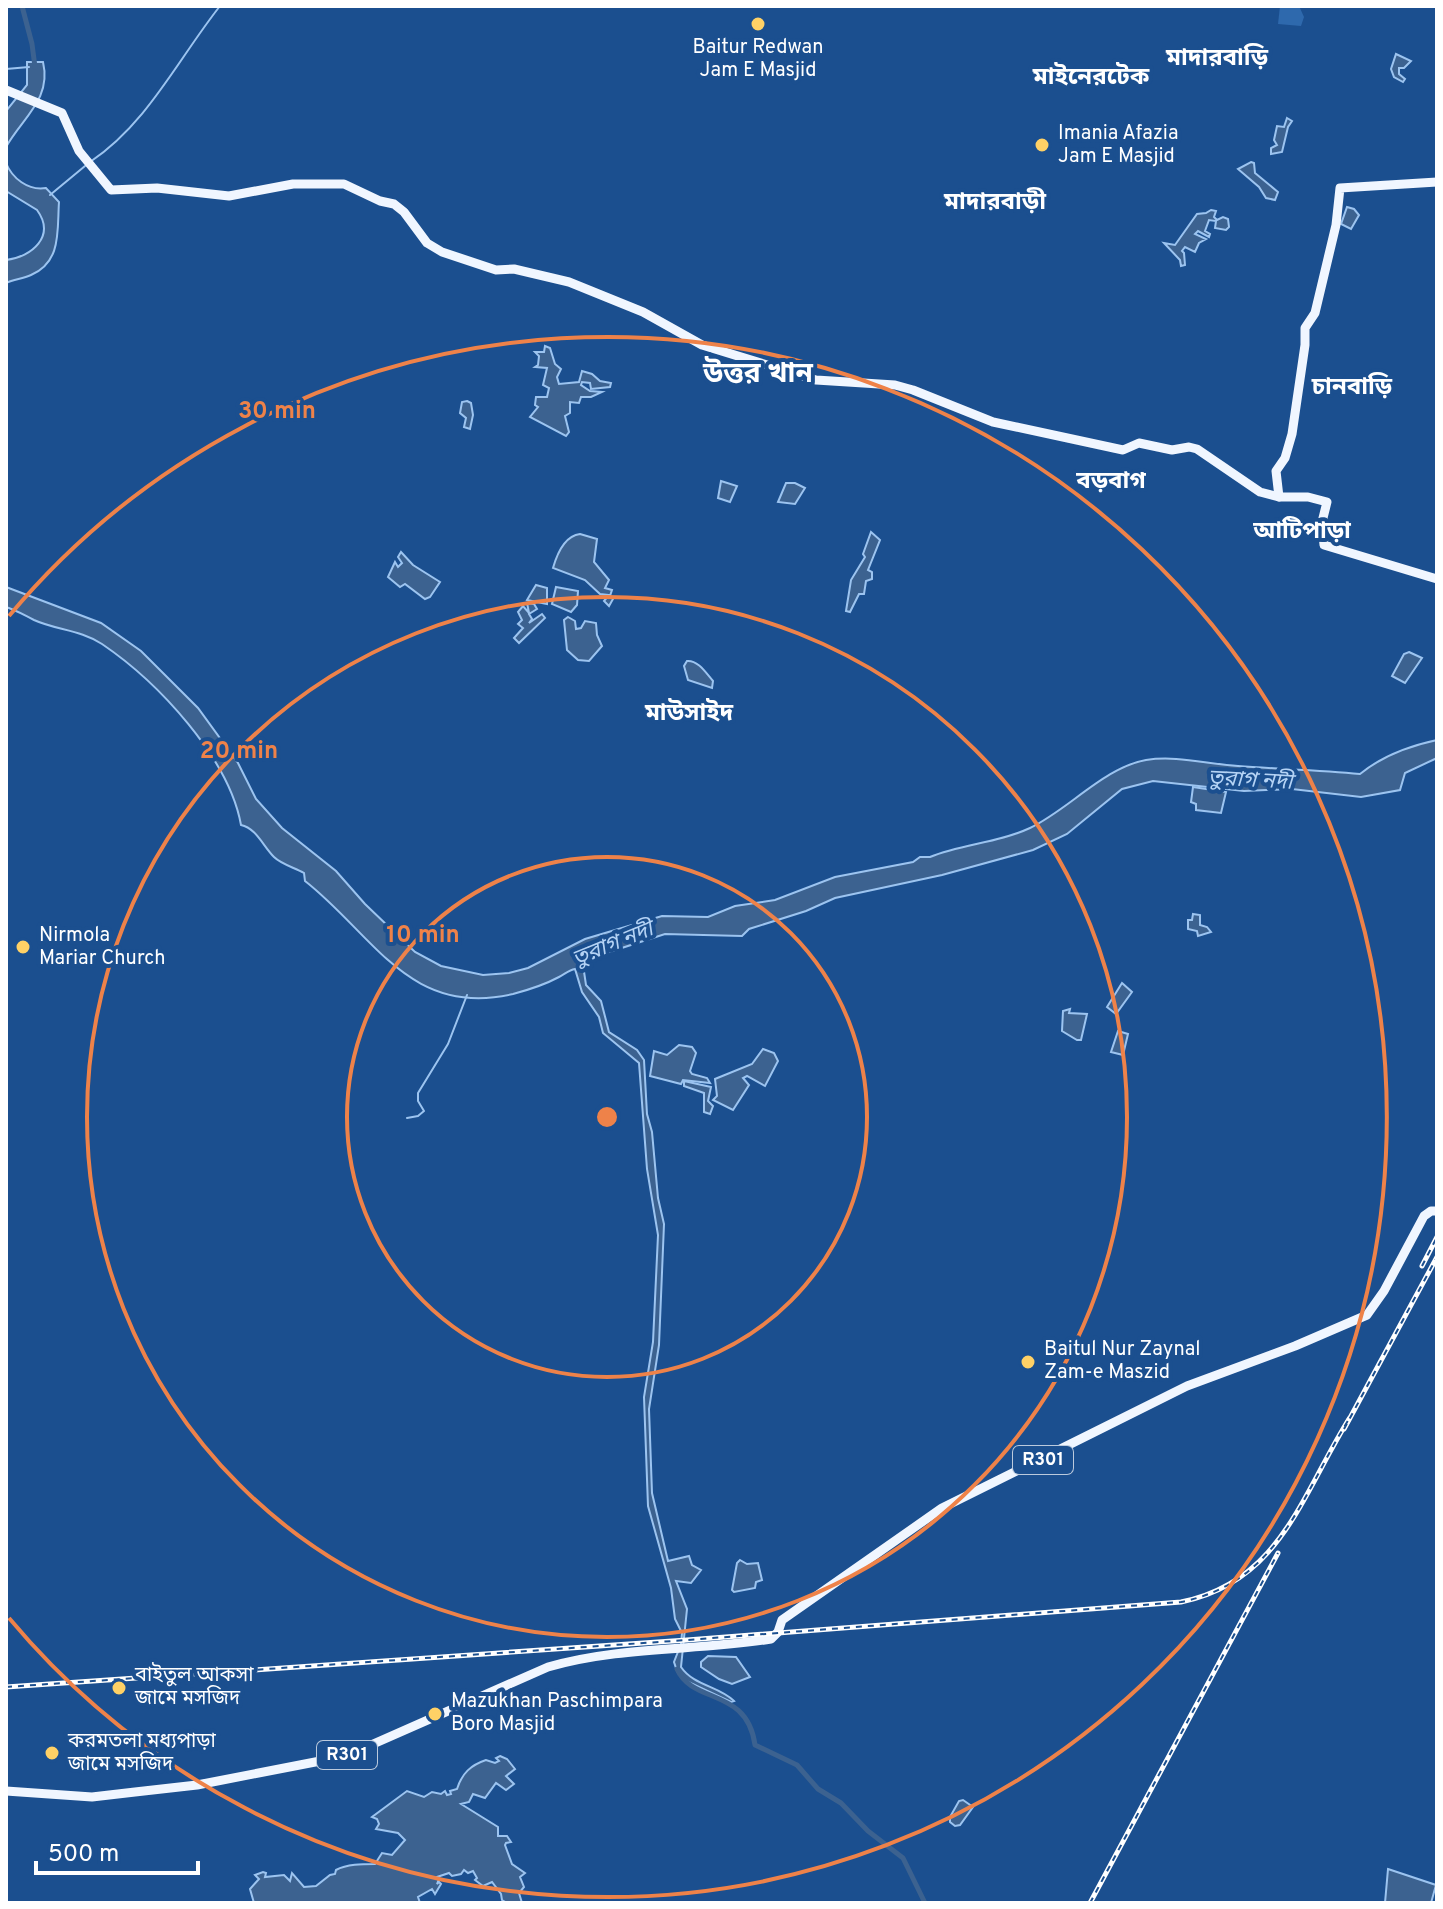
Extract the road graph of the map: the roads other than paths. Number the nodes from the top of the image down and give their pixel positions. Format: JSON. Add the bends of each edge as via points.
{"nodes":[{"id":1,"x":6,"y":90,"type":"edge"},
{"id":2,"x":1437,"y":182,"type":"edge"},
{"id":3,"x":1279,"y":497,"type":"junction"},
{"id":4,"x":1437,"y":579,"type":"edge"},
{"id":5,"x":1437,"y":1211,"type":"edge"},
{"id":6,"x":1384,"y":1291,"type":"junction"},
{"id":7,"x":6,"y":1791,"type":"edge"}],
"edges":[{"from":1,"to":3,"type":"main road","via":[[64,115],[80,153],[111,190],[157,188],[229,196],[293,184],[344,184],[394,204],[427,243],[442,252],[496,270],[569,282],[643,312],[702,345],[816,380],[904,387],[993,422],[1089,444],[1123,450],[1135,444],[1189,447],[1216,460],[1254,490]]},
{"from":2,"to":3,"type":"main road","via":[[1340,188],[1315,313],[1305,328],[1292,434],[1276,471]]},
{"from":3,"to":4,"type":"main road","via":[[1327,502],[1324,545]]},
{"from":5,"to":6,"type":"main road","number":"R301","via":[[1426,1217]]},
{"from":5,"to":6,"type":"main road","number":"R301","via":[[1424,1216]]},
{"from":6,"to":7,"type":"main road","number":"R301","via":[[1367,1315],[1187,1386],[942,1508],[782,1620],[771,1639],[592,1656],[548,1667],[346,1756],[197,1785],[92,1797]]}]}
